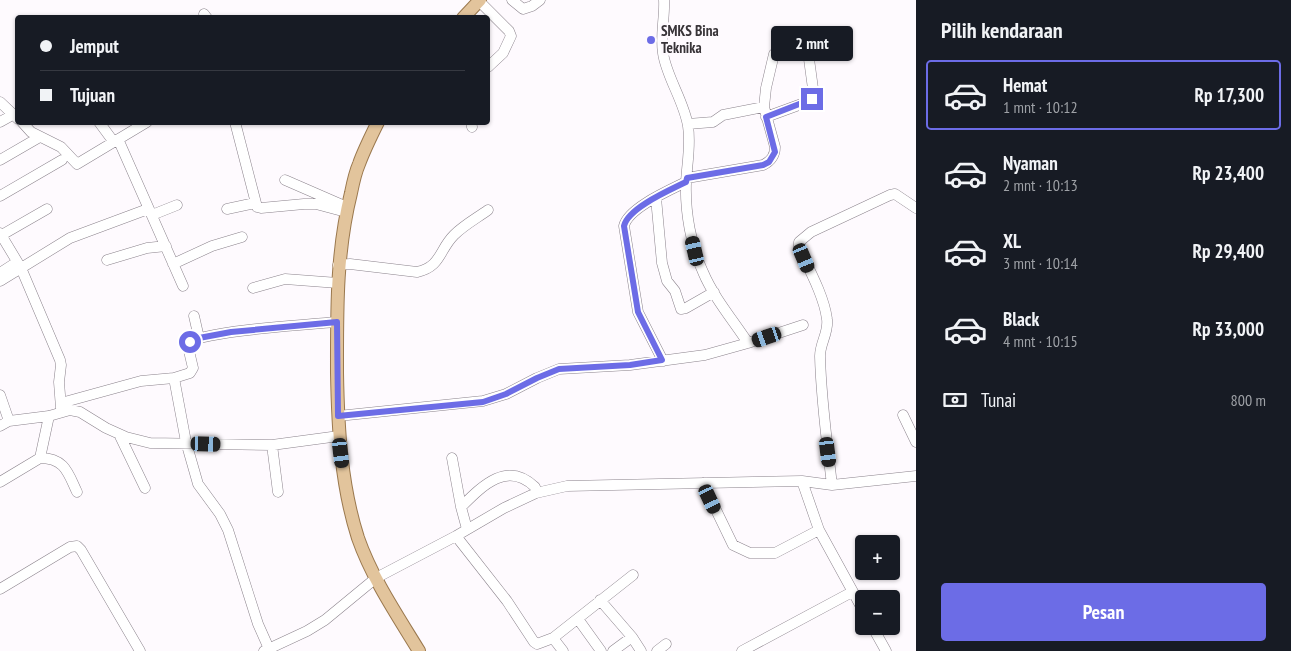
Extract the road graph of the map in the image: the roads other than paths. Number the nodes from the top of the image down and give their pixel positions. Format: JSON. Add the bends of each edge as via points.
{"nodes":[{"id":1,"x":480,"y":0,"type":"edge"},
{"id":2,"x":512,"y":0,"type":"edge"},
{"id":3,"x":540,"y":0,"type":"edge"},
{"id":4,"x":664,"y":0,"type":"edge"},
{"id":5,"x":467,"y":15,"type":"edge"},
{"id":6,"x":774,"y":54,"type":"dead end"},
{"id":7,"x":809,"y":58,"type":"dead end"},
{"id":8,"x":490,"y":65,"type":"edge"},
{"id":9,"x":0,"y":102,"type":"edge"},
{"id":10,"x":765,"y":112,"type":"junction"},
{"id":11,"x":9,"y":119,"type":"edge"},
{"id":12,"x":688,"y":124,"type":"junction"},
{"id":13,"x":25,"y":125,"type":"edge"},
{"id":14,"x":102,"y":125,"type":"edge"},
{"id":15,"x":142,"y":125,"type":"edge"},
{"id":16,"x":236,"y":125,"type":"edge"},
{"id":17,"x":377,"y":125,"type":"edge"},
{"id":18,"x":38,"y":138,"type":"dead end"},
{"id":19,"x":115,"y":140,"type":"junction"},
{"id":20,"x":0,"y":160,"type":"edge"},
{"id":21,"x":62,"y":160,"type":"dead end"},
{"id":22,"x":285,"y":180,"type":"dead end"},
{"id":23,"x":686,"y":180,"type":"junction"},
{"id":24,"x":0,"y":196,"type":"edge"},
{"id":25,"x":656,"y":198,"type":"junction"},
{"id":26,"x":255,"y":204,"type":"junction"},
{"id":27,"x":177,"y":205,"type":"dead end"},
{"id":28,"x":916,"y":208,"type":"edge"},
{"id":29,"x":47,"y":209,"type":"dead end"},
{"id":30,"x":227,"y":209,"type":"dead end"},
{"id":31,"x":347,"y":210,"type":"junction"},
{"id":32,"x":488,"y":210,"type":"dead end"},
{"id":33,"x":150,"y":212,"type":"junction"},
{"id":34,"x":0,"y":235,"type":"edge"},
{"id":35,"x":242,"y":237,"type":"dead end"},
{"id":36,"x":166,"y":246,"type":"junction"},
{"id":37,"x":108,"y":260,"type":"dead end"},
{"id":38,"x":173,"y":264,"type":"junction"},
{"id":39,"x":338,"y":264,"type":"junction"},
{"id":40,"x":19,"y":265,"type":"junction"},
{"id":41,"x":0,"y":273,"type":"edge"},
{"id":42,"x":0,"y":281,"type":"edge"},
{"id":43,"x":338,"y":283,"type":"junction"},
{"id":44,"x":183,"y":286,"type":"dead end"},
{"id":45,"x":253,"y":288,"type":"dead end"},
{"id":46,"x":714,"y":292,"type":"junction"},
{"id":47,"x":194,"y":316,"type":"dead end"},
{"id":48,"x":337,"y":322,"type":"junction"},
{"id":49,"x":804,"y":325,"type":"dead end"},
{"id":50,"x":199,"y":338,"type":"junction"},
{"id":51,"x":748,"y":343,"type":"junction"},
{"id":52,"x":662,"y":360,"type":"junction"},
{"id":53,"x":174,"y":378,"type":"junction"},
{"id":54,"x":0,"y":395,"type":"edge"},
{"id":55,"x":61,"y":407,"type":"junction"},
{"id":56,"x":903,"y":415,"type":"dead end"},
{"id":57,"x":49,"y":416,"type":"junction"},
{"id":58,"x":338,"y":416,"type":"junction"},
{"id":59,"x":4,"y":424,"type":"edge"},
{"id":60,"x":119,"y":434,"type":"junction"},
{"id":61,"x":339,"y":436,"type":"junction"},
{"id":62,"x":186,"y":442,"type":"junction"},
{"id":63,"x":916,"y":442,"type":"edge"},
{"id":64,"x":272,"y":445,"type":"junction"},
{"id":65,"x":40,"y":458,"type":"junction"},
{"id":66,"x":452,"y":458,"type":"dead end"},
{"id":67,"x":916,"y":476,"type":"edge"},
{"id":68,"x":802,"y":481,"type":"junction"},
{"id":69,"x":0,"y":482,"type":"edge"},
{"id":70,"x":703,"y":483,"type":"junction"},
{"id":71,"x":832,"y":485,"type":"junction"},
{"id":72,"x":145,"y":488,"type":"dead end"},
{"id":73,"x":78,"y":492,"type":"dead end"},
{"id":74,"x":278,"y":492,"type":"dead end"},
{"id":75,"x":536,"y":493,"type":"junction"},
{"id":76,"x":461,"y":507,"type":"junction"},
{"id":77,"x":468,"y":529,"type":"junction"},
{"id":78,"x":819,"y":530,"type":"junction"},
{"id":79,"x":456,"y":536,"type":"junction"},
{"id":80,"x":633,"y":575,"type":"dead end"},
{"id":81,"x":376,"y":578,"type":"junction"},
{"id":82,"x":0,"y":589,"type":"edge"},
{"id":83,"x":852,"y":592,"type":"junction"},
{"id":84,"x":855,"y":597,"type":"edge"},
{"id":85,"x":600,"y":600,"type":"junction"},
{"id":86,"x":578,"y":619,"type":"junction"},
{"id":87,"x":877,"y":635,"type":"edge"},
{"id":88,"x":632,"y":637,"type":"junction"},
{"id":89,"x":554,"y":638,"type":"junction"},
{"id":90,"x":666,"y":644,"type":"dead end"},
{"id":91,"x":268,"y":650,"type":"edge"},
{"id":92,"x":140,"y":651,"type":"edge"},
{"id":93,"x":419,"y":651,"type":"edge"},
{"id":94,"x":563,"y":651,"type":"edge"},
{"id":95,"x":601,"y":651,"type":"edge"},
{"id":96,"x":613,"y":651,"type":"edge"},
{"id":97,"x":641,"y":651,"type":"edge"},
{"id":98,"x":657,"y":651,"type":"edge"},
{"id":99,"x":742,"y":651,"type":"edge"},
{"id":100,"x":886,"y":651,"type":"edge"}],
"edges":[{"from":1,"to":5,"type":"main road"},
{"from":1,"to":8,"type":"street","via":[[512,36],[503,53]]},
{"from":2,"to":3,"type":"street","via":[[522,9]]},
{"from":4,"to":12,"type":"street","via":[[663,54]]},
{"from":6,"to":10,"type":"street","via":[[766,88]]},
{"from":7,"to":10,"type":"street","via":[[814,96],[807,102]]},
{"from":9,"to":11,"type":"street"},
{"from":10,"to":12,"type":"street","via":[[723,115],[713,122]]},
{"from":10,"to":23,"type":"street","via":[[775,152],[769,162]]},
{"from":12,"to":23,"type":"street","via":[[690,145]]},
{"from":13,"to":19,"type":"street","via":[[31,132],[61,147],[77,164]]},
{"from":14,"to":19,"type":"street"},
{"from":15,"to":19,"type":"street"},
{"from":16,"to":26,"type":"street"},
{"from":17,"to":31,"type":"main road","via":[[358,165]]},
{"from":18,"to":20,"type":"street"},
{"from":19,"to":33,"type":"street"},
{"from":21,"to":24,"type":"street"},
{"from":22,"to":31,"type":"street"},
{"from":23,"to":25,"type":"street"},
{"from":23,"to":46,"type":"street","via":[[695,251]]},
{"from":25,"to":46,"type":"street","via":[[664,273],[675,291],[679,306],[686,308]]},
{"from":25,"to":52,"type":"street","via":[[635,211],[625,220],[624,226],[638,312]]},
{"from":26,"to":30,"type":"street"},
{"from":26,"to":31,"type":"street","via":[[261,208],[316,204]]},
{"from":27,"to":33,"type":"street"},
{"from":28,"to":71,"type":"street","via":[[895,194],[890,195],[811,232],[798,242],[827,318],[820,348],[820,379]]},
{"from":29,"to":34,"type":"street"},
{"from":31,"to":39,"type":"main road"},
{"from":32,"to":39,"type":"street","via":[[454,235],[437,261],[426,270],[417,272]]},
{"from":33,"to":36,"type":"street"},
{"from":33,"to":40,"type":"street","via":[[70,238]]},
{"from":34,"to":40,"type":"street"},
{"from":35,"to":38,"type":"street","via":[[212,246]]},
{"from":36,"to":37,"type":"street"},
{"from":36,"to":38,"type":"street"},
{"from":38,"to":44,"type":"street"},
{"from":39,"to":43,"type":"main road"},
{"from":40,"to":41,"type":"street"},
{"from":40,"to":42,"type":"street"},
{"from":40,"to":55,"type":"street","via":[[60,360]]},
{"from":43,"to":45,"type":"street","via":[[285,279]]},
{"from":43,"to":48,"type":"main road"},
{"from":46,"to":51,"type":"street"},
{"from":47,"to":50,"type":"street"},
{"from":48,"to":50,"type":"street"},
{"from":48,"to":58,"type":"main road"},
{"from":49,"to":51,"type":"street"},
{"from":50,"to":53,"type":"street","via":[[189,343],[192,372]]},
{"from":51,"to":52,"type":"street"},
{"from":52,"to":58,"type":"street","via":[[559,369],[483,402]]},
{"from":53,"to":55,"type":"street","via":[[141,381]]},
{"from":53,"to":62,"type":"street"},
{"from":54,"to":59,"type":"street"},
{"from":55,"to":57,"type":"street"},
{"from":55,"to":60,"type":"street","via":[[80,412]]},
{"from":56,"to":63,"type":"street"},
{"from":57,"to":59,"type":"street"},
{"from":57,"to":65,"type":"street"},
{"from":58,"to":61,"type":"main road"},
{"from":60,"to":62,"type":"street","via":[[150,443]]},
{"from":60,"to":72,"type":"street"},
{"from":61,"to":64,"type":"street"},
{"from":61,"to":81,"type":"main road","via":[[354,524]]},
{"from":62,"to":64,"type":"street"},
{"from":62,"to":91,"type":"street","via":[[198,484],[228,530]]},
{"from":64,"to":74,"type":"street"},
{"from":65,"to":69,"type":"street"},
{"from":65,"to":73,"type":"street","via":[[51,458],[61,463]]},
{"from":66,"to":76,"type":"street"},
{"from":67,"to":71,"type":"street"},
{"from":68,"to":70,"type":"street"},
{"from":68,"to":71,"type":"street"},
{"from":68,"to":78,"type":"street"},
{"from":70,"to":75,"type":"street","via":[[567,486]]},
{"from":70,"to":78,"type":"street","via":[[733,545],[750,554],[775,553]]},
{"from":75,"to":76,"type":"street","via":[[535,487],[527,480],[510,474],[480,489]]},
{"from":75,"to":77,"type":"street"},
{"from":76,"to":77,"type":"street"},
{"from":77,"to":79,"type":"street"},
{"from":78,"to":83,"type":"street"},
{"from":79,"to":81,"type":"street"},
{"from":79,"to":89,"type":"street","via":[[507,601],[534,642],[538,644]]},
{"from":80,"to":85,"type":"street"},
{"from":81,"to":91,"type":"street","via":[[325,620]]},
{"from":81,"to":93,"type":"main road"},
{"from":82,"to":92,"type":"street","via":[[70,547],[77,546]]},
{"from":83,"to":84,"type":"street"},
{"from":83,"to":99,"type":"street"},
{"from":85,"to":86,"type":"street"},
{"from":85,"to":88,"type":"street"},
{"from":86,"to":89,"type":"street"},
{"from":86,"to":95,"type":"street"},
{"from":87,"to":100,"type":"street"},
{"from":88,"to":96,"type":"street"},
{"from":88,"to":97,"type":"street"},
{"from":89,"to":94,"type":"street"},
{"from":90,"to":98,"type":"street"}]}
